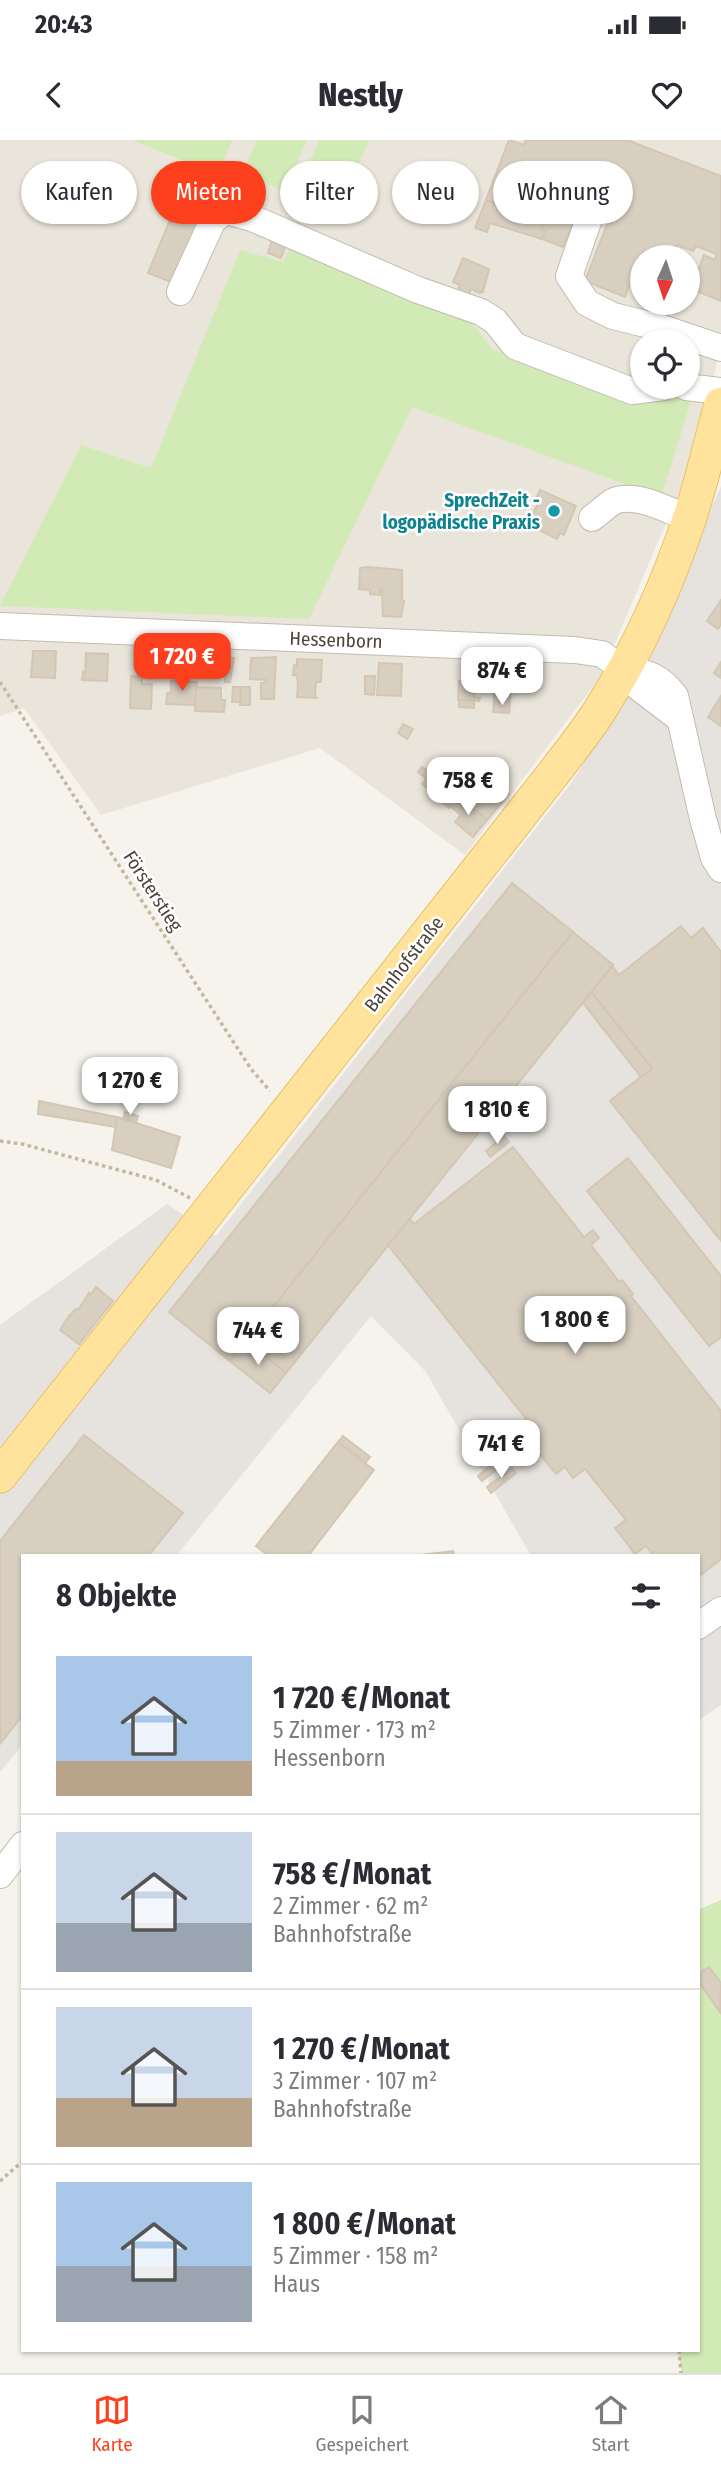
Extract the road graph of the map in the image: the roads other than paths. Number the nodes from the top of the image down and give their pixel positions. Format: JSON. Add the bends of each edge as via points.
{"nodes":[{"id":1,"x":587,"y":224,"type":"edge"},
{"id":2,"x":180,"y":292,"type":"dead end"},
{"id":3,"x":721,"y":348,"type":"edge"},
{"id":4,"x":700,"y":389,"type":"edge"},
{"id":5,"x":630,"y":390,"type":"edge"},
{"id":6,"x":721,"y":391,"type":"edge"},
{"id":7,"x":721,"y":404,"type":"edge"},
{"id":8,"x":592,"y":518,"type":"dead end"},
{"id":9,"x":689,"y":518,"type":"junction"},
{"id":10,"x":0,"y":626,"type":"edge"},
{"id":11,"x":624,"y":670,"type":"junction"},
{"id":12,"x":721,"y":869,"type":"edge"},
{"id":13,"x":0,"y":1476,"type":"edge"},
{"id":14,"x":721,"y":1609,"type":"edge"},
{"id":15,"x":700,"y":1625,"type":"edge"},
{"id":16,"x":21,"y":1848,"type":"edge"},
{"id":17,"x":0,"y":1875,"type":"edge"}],
"edges":[{"from":1,"to":3,"type":"street","via":[[569,276],[587,303],[613,316]]},
{"from":2,"to":5,"type":"street","via":[[213,220],[226,211],[481,312],[495,321],[515,346]]},
{"from":4,"to":6,"type":"street"},
{"from":7,"to":9,"type":"main road","name":"Bahnhofstraße"},
{"from":8,"to":9,"type":"street","via":[[624,499]]},
{"from":9,"to":11,"type":"main road","name":"Bahnhofstraße"},
{"from":10,"to":11,"type":"street","name":"Hessenborn","via":[[575,650],[602,654]]},
{"from":11,"to":12,"type":"street","name":"Hessenborn","via":[[638,687],[680,719],[703,819]]},
{"from":11,"to":13,"type":"main road","name":"Bahnhofstraße","via":[[553,774]]},
{"from":14,"to":15,"type":"street"},
{"from":16,"to":17,"type":"street"}]}
